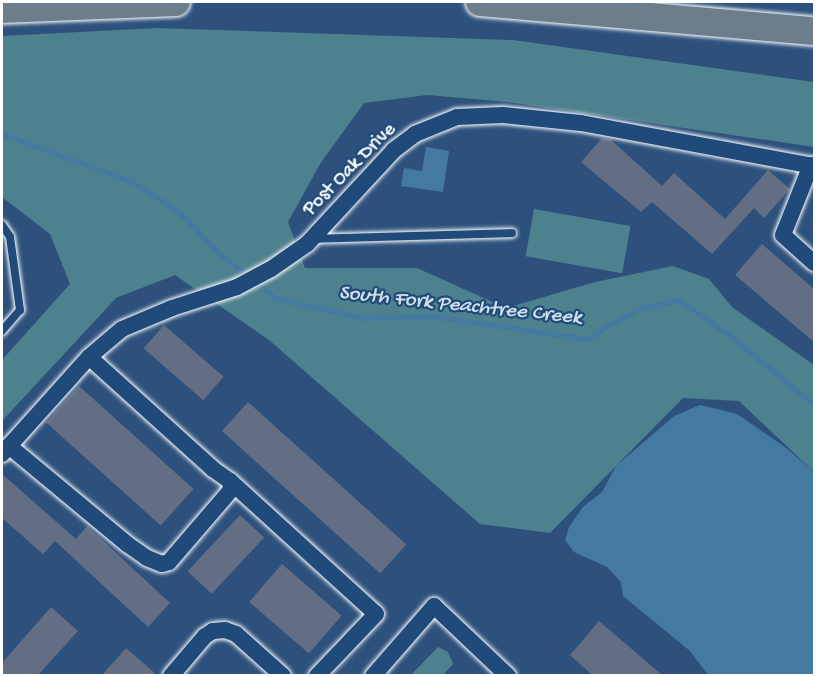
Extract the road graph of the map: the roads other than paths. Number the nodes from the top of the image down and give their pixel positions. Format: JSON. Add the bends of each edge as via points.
{"nodes":[{"id":1,"x":176,"y":2,"type":"edge"},
{"id":2,"x":480,"y":2,"type":"edge"},
{"id":3,"x":670,"y":2,"type":"edge"},
{"id":4,"x":2,"y":9,"type":"edge"},
{"id":5,"x":814,"y":29,"type":"edge"},
{"id":6,"x":813,"y":166,"type":"edge"},
{"id":7,"x":2,"y":225,"type":"edge"},
{"id":8,"x":512,"y":233,"type":"dead end"},
{"id":9,"x":312,"y":239,"type":"junction"},
{"id":10,"x":814,"y":263,"type":"edge"},
{"id":11,"x":2,"y":331,"type":"edge"},
{"id":12,"x":88,"y":357,"type":"junction"},
{"id":13,"x":5,"y":450,"type":"edge"},
{"id":14,"x":230,"y":481,"type":"junction"},
{"id":15,"x":171,"y":675,"type":"edge"},
{"id":16,"x":283,"y":675,"type":"edge"},
{"id":17,"x":317,"y":675,"type":"edge"},
{"id":18,"x":372,"y":675,"type":"edge"},
{"id":19,"x":508,"y":675,"type":"edge"}],
"edges":[{"from":1,"to":4,"type":"highway"},
{"from":2,"to":5,"type":"highway"},
{"from":3,"to":5,"type":"highway"},
{"from":6,"to":9,"type":"street","name":"Post Oak Drive","via":[[581,123],[503,115],[457,117],[415,134],[394,150]]},
{"from":6,"to":10,"type":"street","name":"Post Oak Drive","via":[[783,235]]},
{"from":7,"to":11,"type":"lane","via":[[10,237],[20,310]]},
{"from":8,"to":9,"type":"lane"},
{"from":9,"to":12,"type":"street","name":"Post Oak Drive","via":[[272,269],[237,287],[122,329]]},
{"from":12,"to":13,"type":"street","name":"Post Oak Drive"},
{"from":12,"to":14,"type":"street"},
{"from":13,"to":14,"type":"street","name":"Post Oak Drive","via":[[127,544],[162,564],[169,562],[231,489]]},
{"from":14,"to":17,"type":"street","via":[[376,614]]},
{"from":15,"to":16,"type":"street","via":[[205,636],[225,630],[236,634]]},
{"from":18,"to":19,"type":"street","via":[[434,606]]}]}
